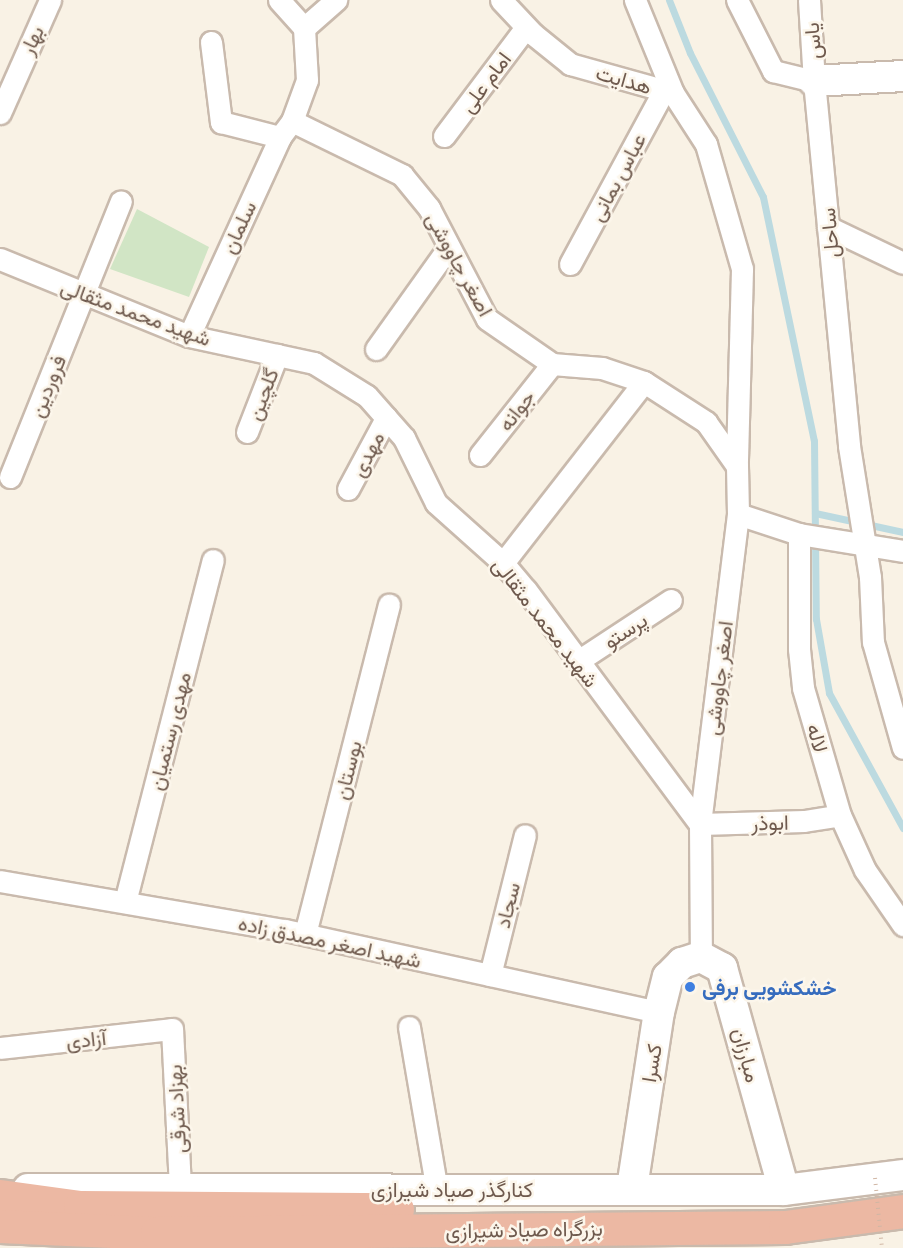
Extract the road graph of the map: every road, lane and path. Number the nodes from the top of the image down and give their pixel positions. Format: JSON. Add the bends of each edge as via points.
{"nodes":[{"id":1,"x":50,"y":0,"type":"edge"},
{"id":2,"x":279,"y":0,"type":"edge"},
{"id":3,"x":336,"y":0,"type":"edge"},
{"id":4,"x":501,"y":0,"type":"edge"},
{"id":5,"x":635,"y":0,"type":"edge"},
{"id":6,"x":737,"y":0,"type":"edge"},
{"id":7,"x":809,"y":0,"type":"edge"},
{"id":8,"x":526,"y":27,"type":"junction"},
{"id":9,"x":304,"y":28,"type":"junction"},
{"id":10,"x":211,"y":42,"type":"dead end"},
{"id":11,"x":903,"y":76,"type":"edge"},
{"id":12,"x":814,"y":81,"type":"junction"},
{"id":13,"x":669,"y":92,"type":"junction"},
{"id":14,"x":0,"y":113,"type":"edge"},
{"id":15,"x":286,"y":129,"type":"junction"},
{"id":16,"x":444,"y":136,"type":"dead end"},
{"id":17,"x":121,"y":201,"type":"dead end"},
{"id":18,"x":828,"y":227,"type":"junction"},
{"id":19,"x":448,"y":248,"type":"junction"},
{"id":20,"x":0,"y":259,"type":"edge"},
{"id":21,"x":903,"y":263,"type":"edge"},
{"id":22,"x":570,"y":264,"type":"dead end"},
{"id":23,"x":84,"y":296,"type":"junction"},
{"id":24,"x":189,"y":336,"type":"junction"},
{"id":25,"x":376,"y":350,"type":"dead end"},
{"id":26,"x":276,"y":355,"type":"junction"},
{"id":27,"x":552,"y":364,"type":"junction"},
{"id":28,"x":644,"y":382,"type":"junction"},
{"id":29,"x":386,"y":418,"type":"junction"},
{"id":30,"x":247,"y":432,"type":"dead end"},
{"id":31,"x":480,"y":455,"type":"dead end"},
{"id":32,"x":737,"y":466,"type":"junction"},
{"id":33,"x":10,"y":477,"type":"dead end"},
{"id":34,"x":348,"y":489,"type":"dead end"},
{"id":35,"x":738,"y":514,"type":"junction"},
{"id":36,"x":800,"y":534,"type":"junction"},
{"id":37,"x":858,"y":541,"type":"junction"},
{"id":38,"x":903,"y":551,"type":"edge"},
{"id":39,"x":213,"y":560,"type":"dead end"},
{"id":40,"x":504,"y":563,"type":"junction"},
{"id":41,"x":671,"y":600,"type":"dead end"},
{"id":42,"x":389,"y":605,"type":"dead end"},
{"id":43,"x":578,"y":661,"type":"junction"},
{"id":44,"x":903,"y":748,"type":"edge"},
{"id":45,"x":840,"y":815,"type":"junction"},
{"id":46,"x":700,"y":824,"type":"junction"},
{"id":47,"x":525,"y":835,"type":"dead end"},
{"id":48,"x":0,"y":881,"type":"edge"},
{"id":49,"x":125,"y":902,"type":"junction"},
{"id":50,"x":903,"y":924,"type":"edge"},
{"id":51,"x":305,"y":934,"type":"junction"},
{"id":52,"x":701,"y":957,"type":"junction"},
{"id":53,"x":490,"y":975,"type":"junction"},
{"id":54,"x":659,"y":1012,"type":"junction"},
{"id":55,"x":409,"y":1027,"type":"dead end"},
{"id":56,"x":172,"y":1029,"type":"joint"},
{"id":57,"x":0,"y":1048,"type":"edge"},
{"id":58,"x":889,"y":1177,"type":"edge"},
{"id":59,"x":632,"y":1188,"type":"junction"},
{"id":60,"x":0,"y":1189,"type":"edge"},
{"id":61,"x":180,"y":1189,"type":"junction"},
{"id":62,"x":437,"y":1190,"type":"junction"},
{"id":63,"x":784,"y":1190,"type":"junction"},
{"id":64,"x":0,"y":1196,"type":"edge"},
{"id":65,"x":903,"y":1211,"type":"edge"},
{"id":66,"x":0,"y":1226,"type":"edge"},
{"id":67,"x":785,"y":1227,"type":"junction"},
{"id":68,"x":882,"y":1248,"type":"edge"}],
"edges":[{"from":1,"to":14,"type":"street","name":"بهار"},
{"from":2,"to":9,"type":"street"},
{"from":3,"to":9,"type":"street"},
{"from":4,"to":8,"type":"street","name":"هدایت"},
{"from":5,"to":13,"type":"street","name":"هدایت"},
{"from":6,"to":12,"type":"street","via":[[773,71]]},
{"from":7,"to":12,"type":"street","name":"یاس"},
{"from":8,"to":13,"type":"street","name":"هدایت","via":[[570,64]]},
{"from":8,"to":16,"type":"street","name":"امام علی"},
{"from":9,"to":15,"type":"street","via":[[307,80]]},
{"from":10,"to":15,"type":"street","name":"اصغر چاووشی","via":[[221,122]]},
{"from":11,"to":12,"type":"main road"},
{"from":12,"to":18,"type":"street","name":"ساحل"},
{"from":13,"to":22,"type":"street","name":"عباس بمانی"},
{"from":13,"to":32,"type":"street","name":"اصغر چاووشی","via":[[706,144],[742,269]]},
{"from":15,"to":19,"type":"street","name":"اصغر چاووشی","via":[[402,175],[429,208]]},
{"from":15,"to":24,"type":"street","name":"سلمان"},
{"from":17,"to":23,"type":"street","name":"فروردین"},
{"from":18,"to":21,"type":"street"},
{"from":18,"to":37,"type":"street","name":"ساحل","via":[[849,446],[859,507]]},
{"from":19,"to":25,"type":"street"},
{"from":19,"to":27,"type":"street","name":"اصغر چاووشی","via":[[487,319]]},
{"from":20,"to":23,"type":"street","name":"شهید محمد مثقالی"},
{"from":23,"to":24,"type":"street","name":"شهید محمد مثقالی"},
{"from":23,"to":33,"type":"street","name":"فروردین"},
{"from":24,"to":26,"type":"street","name":"شهید محمد مثقالی"},
{"from":26,"to":29,"type":"street","name":"شهید محمد مثقالی","via":[[314,363],[368,396]]},
{"from":26,"to":30,"type":"street","name":"گلچین"},
{"from":27,"to":28,"type":"street","via":[[602,368]]},
{"from":27,"to":31,"type":"street","name":"جوانه"},
{"from":28,"to":32,"type":"street","via":[[706,422]]},
{"from":28,"to":40,"type":"street"},
{"from":29,"to":34,"type":"street","name":"مهدی"},
{"from":29,"to":40,"type":"street","name":"شهید محمد مثقالی","via":[[404,438],[435,503]]},
{"from":32,"to":35,"type":"street","name":"اصغر چاووشی"},
{"from":35,"to":36,"type":"street"},
{"from":35,"to":46,"type":"street","name":"اصغر چاووشی"},
{"from":36,"to":37,"type":"street"},
{"from":36,"to":45,"type":"street","name":"لاله","via":[[799,649],[803,688]]},
{"from":37,"to":38,"type":"street"},
{"from":37,"to":44,"type":"street","via":[[873,642]]},
{"from":39,"to":49,"type":"street","name":"مهدی رستمیان"},
{"from":40,"to":43,"type":"street","name":"شهید محمد مثقالی"},
{"from":41,"to":43,"type":"street","name":"پرستو"},
{"from":42,"to":51,"type":"street","name":"بوستان"},
{"from":43,"to":46,"type":"street","name":"شهید محمد مثقالی"},
{"from":45,"to":46,"type":"street","name":"ابوذر","via":[[804,821]]},
{"from":45,"to":50,"type":"street","name":"لاله","via":[[865,870]]},
{"from":46,"to":52,"type":"street"},
{"from":47,"to":53,"type":"street","name":"سجاد"},
{"from":48,"to":49,"type":"street","name":"شهید اصغر مصدق زاده"},
{"from":49,"to":51,"type":"street","name":"شهید اصغر مصدق زاده"},
{"from":51,"to":53,"type":"street","name":"شهید اصغر مصدق زاده"},
{"from":52,"to":54,"type":"main road","name":"کسرا","via":[[682,963],[668,977]]},
{"from":52,"to":63,"type":"main road","name":"مبارزان","via":[[722,968]]},
{"from":53,"to":54,"type":"street","name":"شهید اصغر مصدق زاده"},
{"from":54,"to":59,"type":"main road","name":"کسرا"},
{"from":55,"to":62,"type":"street"},
{"from":56,"to":57,"type":"street","name":"آزادی"},
{"from":56,"to":61,"type":"street","name":"بهزاد شرقی"},
{"from":58,"to":63,"type":"main road","name":"کنارگذر صیاد شیرازی"},
{"from":58,"to":68,"type":"path","bridge":true},
{"from":59,"to":62,"type":"main road","name":"کنارگذر صیاد شیرازی"},
{"from":59,"to":63,"type":"main road","name":"کنارگذر صیاد شیرازی"},
{"from":60,"to":61,"type":"main road","name":"کنارگذر صیاد شیرازی"},
{"from":61,"to":62,"type":"main road","name":"کنارگذر صیاد شیرازی"},
{"from":64,"to":67,"type":"highway","via":[[80,1208],[545,1210]]},
{"from":65,"to":67,"type":"highway","name":"بزرگراه صیاد شیرازی"},
{"from":66,"to":67,"type":"highway","name":"بزرگراه صیاد شیرازی","via":[[157,1233]]}]}
